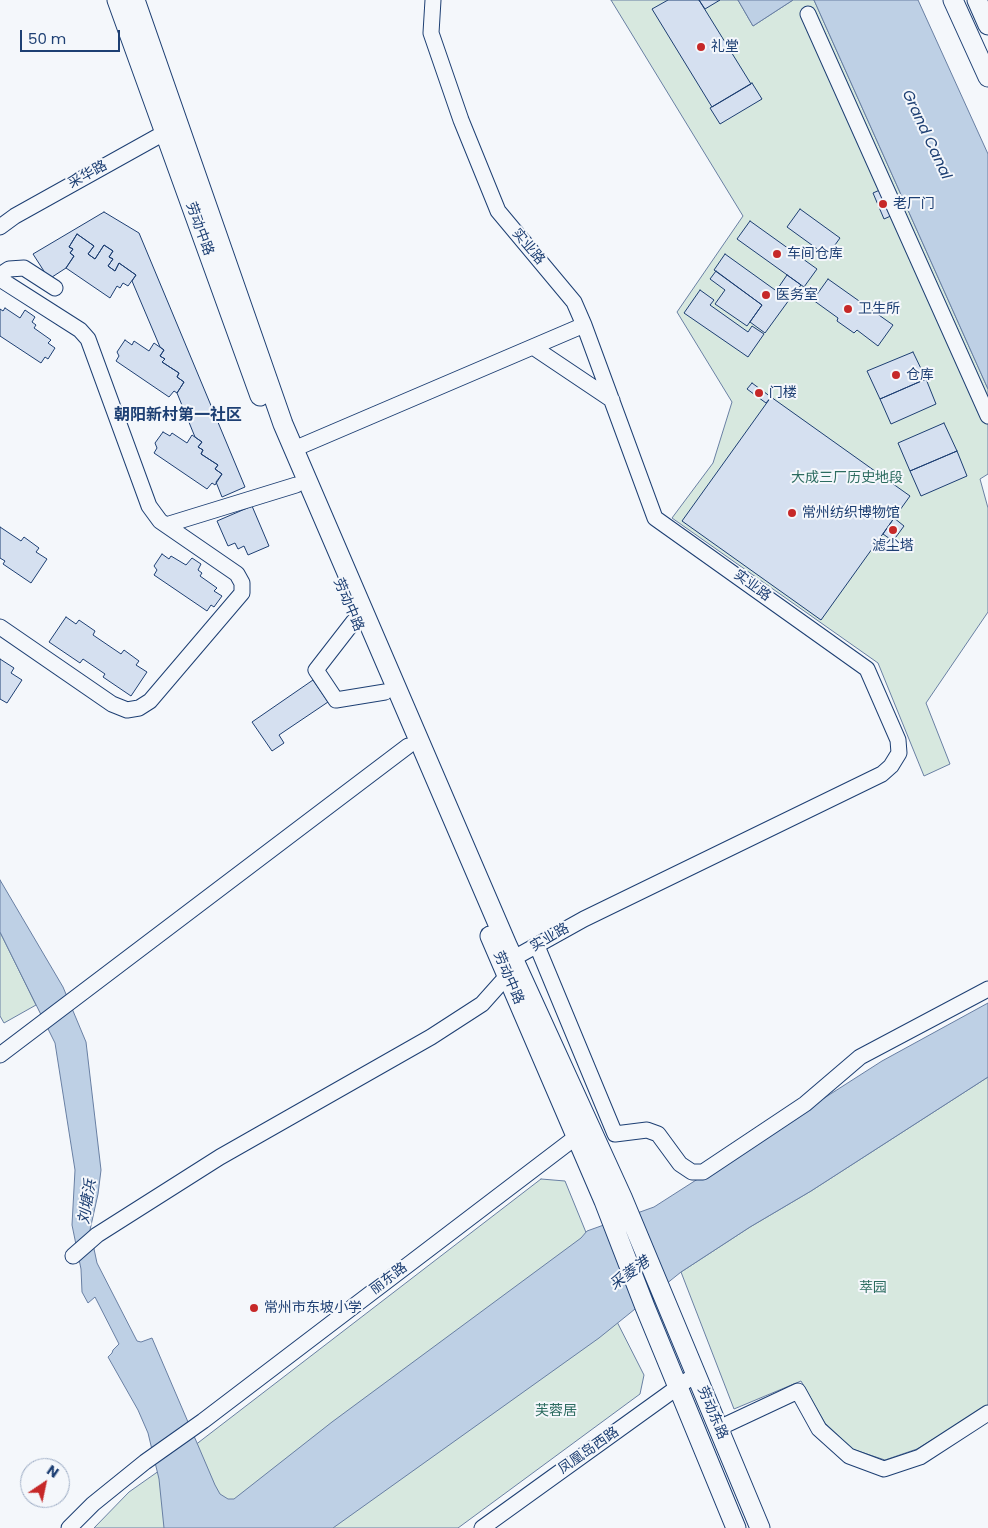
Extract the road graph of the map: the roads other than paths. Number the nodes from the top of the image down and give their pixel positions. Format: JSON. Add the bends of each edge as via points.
{"nodes":[{"id":1,"x":117,"y":0,"type":"edge"},
{"id":2,"x":135,"y":0,"type":"edge"},
{"id":3,"x":433,"y":0,"type":"edge"},
{"id":4,"x":953,"y":0,"type":"edge"},
{"id":5,"x":977,"y":0,"type":"edge"},
{"id":6,"x":808,"y":14,"type":"dead end"},
{"id":7,"x":988,"y":25,"type":"edge"},
{"id":8,"x":988,"y":77,"type":"edge"},
{"id":9,"x":172,"y":130,"type":"junction"},
{"id":10,"x":0,"y":227,"type":"edge"},
{"id":11,"x":0,"y":275,"type":"edge"},
{"id":12,"x":0,"y":279,"type":"edge"},
{"id":13,"x":55,"y":288,"type":"dead end"},
{"id":14,"x":584,"y":325,"type":"junction"},
{"id":15,"x":534,"y":347,"type":"junction"},
{"id":16,"x":612,"y":400,"type":"junction"},
{"id":17,"x":988,"y":416,"type":"edge"},
{"id":18,"x":294,"y":449,"type":"junction"},
{"id":19,"x":296,"y":485,"type":"junction"},
{"id":20,"x":166,"y":525,"type":"junction"},
{"id":21,"x":354,"y":620,"type":"junction"},
{"id":22,"x":0,"y":627,"type":"edge"},
{"id":23,"x":385,"y":692,"type":"junction"},
{"id":24,"x":408,"y":746,"type":"junction"},
{"id":25,"x":537,"y":946,"type":"junction"},
{"id":26,"x":510,"y":967,"type":"junction"},
{"id":27,"x":988,"y":989,"type":"edge"},
{"id":28,"x":0,"y":1055,"type":"edge"},
{"id":29,"x":576,"y":1137,"type":"junction"},
{"id":30,"x":613,"y":1199,"type":"junction"},
{"id":31,"x":73,"y":1256,"type":"dead end"},
{"id":32,"x":696,"y":1374,"type":"junction"},
{"id":33,"x":678,"y":1388,"type":"junction"},
{"id":34,"x":988,"y":1413,"type":"edge"},
{"id":35,"x":719,"y":1428,"type":"junction"},
{"id":36,"x":69,"y":1528,"type":"edge"},
{"id":37,"x":482,"y":1528,"type":"edge"},
{"id":38,"x":736,"y":1528,"type":"edge"},
{"id":39,"x":760,"y":1528,"type":"edge"}],
"edges":[{"from":1,"to":9,"type":"main road","name":"劳动中路"},
{"from":2,"to":9,"type":"main road","name":"劳动中路"},
{"from":3,"to":14,"type":"street","name":"实业路","via":[[432,33],[461,120],[498,211],[574,302]]},
{"from":4,"to":8,"type":"main road"},
{"from":5,"to":7,"type":"main road"},
{"from":6,"to":17,"type":"street"},
{"from":9,"to":10,"type":"street","name":"采华路","via":[[14,216]]},
{"from":9,"to":18,"type":"main road","name":"劳动中路"},
{"from":9,"to":19,"type":"main road","name":"劳动中路","via":[[272,428]]},
{"from":11,"to":13,"type":"street","via":[[9,269],[24,268]]},
{"from":12,"to":20,"type":"street","via":[[80,330],[88,340],[149,506]]},
{"from":14,"to":15,"type":"street"},
{"from":14,"to":16,"type":"street","name":"实业路"},
{"from":15,"to":16,"type":"street"},
{"from":15,"to":18,"type":"street"},
{"from":16,"to":25,"type":"street","name":"实业路","via":[[655,518],[867,669],[898,740],[899,753],[882,774],[584,919]]},
{"from":18,"to":26,"type":"main road","name":"劳动中路"},
{"from":19,"to":20,"type":"street"},
{"from":19,"to":21,"type":"main road","name":"劳动中路"},
{"from":20,"to":22,"type":"street","via":[[237,574],[242,583],[242,593],[150,701],[139,708],[127,710],[112,704]]},
{"from":21,"to":23,"type":"main road","name":"劳动中路"},
{"from":21,"to":23,"type":"street","via":[[316,670],[336,700]]},
{"from":23,"to":24,"type":"main road","name":"劳动中路"},
{"from":24,"to":26,"type":"main road","name":"劳动中路"},
{"from":24,"to":28,"type":"street"},
{"from":25,"to":26,"type":"street","name":"实业路"},
{"from":25,"to":27,"type":"street","via":[[615,1134],[647,1130],[658,1134],[680,1164],[692,1172],[703,1172],[805,1104],[860,1057]]},
{"from":26,"to":29,"type":"main road","name":"劳动中路"},
{"from":26,"to":30,"type":"main road","name":"劳动中路"},
{"from":26,"to":31,"type":"street","via":[[482,1004],[220,1157],[97,1235]]},
{"from":29,"to":30,"type":"main road","name":"劳动中路"},
{"from":29,"to":36,"type":"street","name":"丽东路","via":[[145,1462]]},
{"from":30,"to":32,"type":"main road","name":"劳动东路","via":[[665,1298]]},
{"from":30,"to":33,"type":"main road","name":"劳动东路","via":[[645,1307]]},
{"from":32,"to":33,"type":"street","name":"凤凰岛西路"},
{"from":32,"to":35,"type":"main road","name":"劳动东路"},
{"from":33,"to":37,"type":"street","name":"凤凰岛西路"},
{"from":33,"to":38,"type":"main road","name":"劳动东路"},
{"from":34,"to":35,"type":"street","via":[[920,1457],[884,1469],[849,1456],[819,1429],[798,1391]]},
{"from":35,"to":39,"type":"main road","name":"劳动东路"}]}
